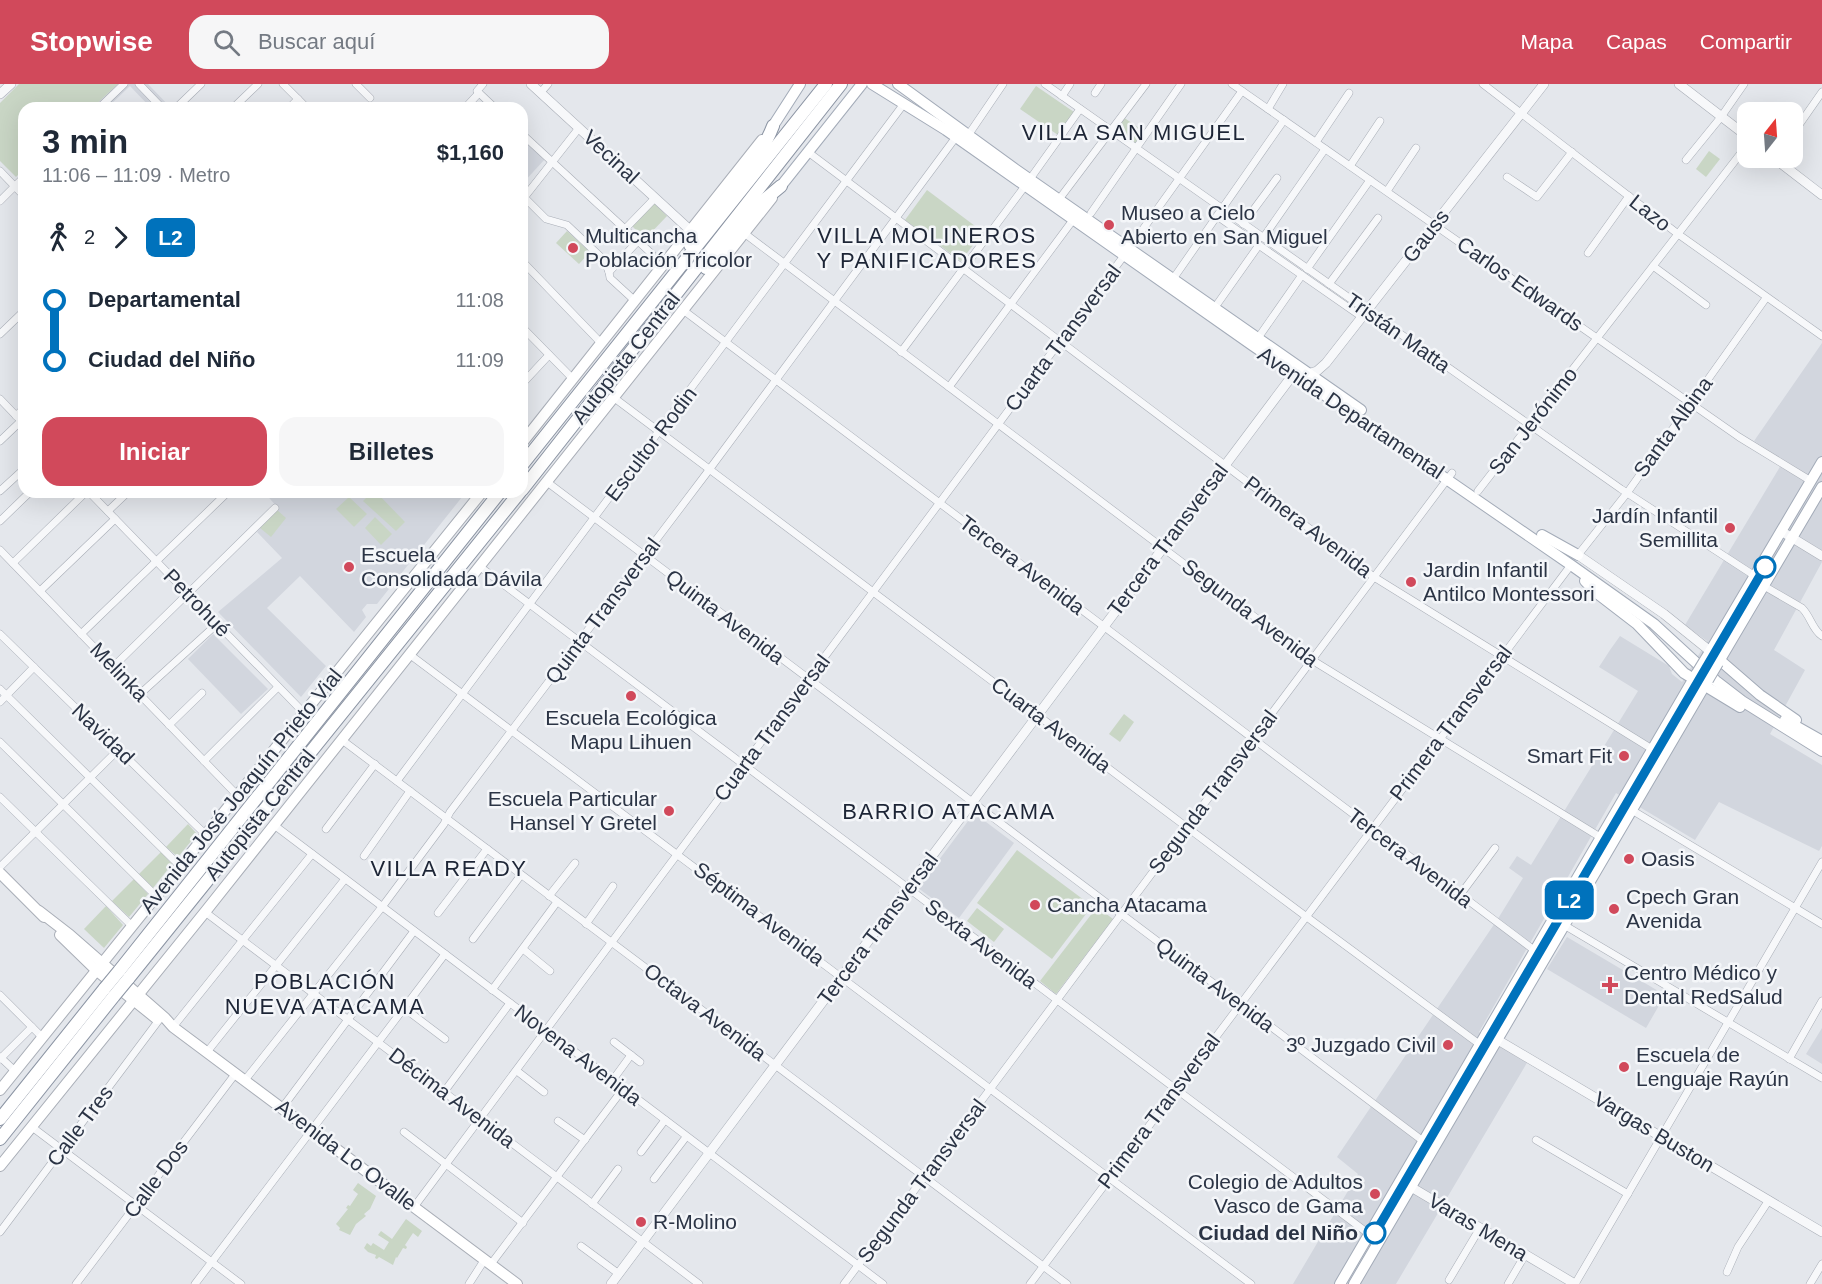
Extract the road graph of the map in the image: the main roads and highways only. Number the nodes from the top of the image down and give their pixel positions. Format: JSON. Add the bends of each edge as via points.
{"nodes":[{"id":1,"x":800,"y":84,"type":"edge"},
{"id":2,"x":826,"y":84,"type":"edge"},
{"id":3,"x":841,"y":84,"type":"edge"},
{"id":4,"x":862,"y":84,"type":"edge"},
{"id":5,"x":872,"y":84,"type":"edge"},
{"id":6,"x":898,"y":84,"type":"edge"},
{"id":7,"x":773,"y":126,"type":"junction"},
{"id":8,"x":1027,"y":183,"type":"junction"},
{"id":9,"x":781,"y":186,"type":"junction"},
{"id":10,"x":1057,"y":203,"type":"junction"},
{"id":11,"x":1129,"y":249,"type":"junction"},
{"id":12,"x":677,"y":272,"type":"junction"},
{"id":13,"x":676,"y":294,"type":"junction"},
{"id":14,"x":1303,"y":376,"type":"junction"},
{"id":15,"x":528,"y":435,"type":"edge"},
{"id":16,"x":528,"y":458,"type":"edge"},
{"id":17,"x":1822,"y":462,"type":"edge"},
{"id":18,"x":1450,"y":476,"type":"junction"},
{"id":19,"x":528,"y":482,"type":"edge"},
{"id":20,"x":1822,"y":487,"type":"edge"},
{"id":21,"x":477,"y":498,"type":"edge"},
{"id":22,"x":495,"y":498,"type":"edge"},
{"id":23,"x":515,"y":498,"type":"edge"},
{"id":24,"x":1542,"y":535,"type":"junction"},
{"id":25,"x":1578,"y":555,"type":"road end"},
{"id":26,"x":1571,"y":565,"type":"junction"},
{"id":27,"x":1709,"y":653,"type":"junction"},
{"id":28,"x":1719,"y":662,"type":"junction"},
{"id":29,"x":1695,"y":676,"type":"junction"},
{"id":30,"x":1706,"y":682,"type":"junction"},
{"id":31,"x":1822,"y":736,"type":"edge"},
{"id":32,"x":1822,"y":741,"type":"edge"},
{"id":33,"x":1822,"y":751,"type":"edge"},
{"id":34,"x":1822,"y":757,"type":"edge"},
{"id":35,"x":0,"y":873,"type":"edge"},
{"id":36,"x":99,"y":967,"type":"junction"},
{"id":37,"x":123,"y":975,"type":"junction"},
{"id":38,"x":109,"y":992,"type":"junction"},
{"id":39,"x":136,"y":998,"type":"junction"},
{"id":40,"x":174,"y":1027,"type":"junction"},
{"id":41,"x":0,"y":1090,"type":"edge"},
{"id":42,"x":0,"y":1119,"type":"edge"},
{"id":43,"x":0,"y":1139,"type":"edge"},
{"id":44,"x":0,"y":1166,"type":"edge"},
{"id":45,"x":1407,"y":1169,"type":"junction"},
{"id":46,"x":1411,"y":1187,"type":"junction"},
{"id":47,"x":518,"y":1284,"type":"edge"},
{"id":48,"x":1340,"y":1284,"type":"edge"},
{"id":49,"x":1354,"y":1284,"type":"edge"}],
"edges":[{"from":1,"to":7,"type":"main road"},
{"from":2,"to":12,"type":"highway","name":"Autopista Central"},
{"from":3,"to":13,"type":"highway","name":"Autopista Central"},
{"from":4,"to":9,"type":"main road"},
{"from":5,"to":8,"type":"main road","name":"Avenida Departamental"},
{"from":6,"to":8,"type":"main road","name":"Avenida Departamental","via":[[969,134]]},
{"from":7,"to":12,"type":"highway","via":[[757,156],[698,232]]},
{"from":7,"to":15,"type":"main road"},
{"from":8,"to":10,"type":"main road","name":"Avenida Departamental"},
{"from":9,"to":13,"type":"highway"},
{"from":9,"to":39,"type":"main road"},
{"from":10,"to":11,"type":"main road","name":"Avenida Departamental"},
{"from":10,"to":11,"type":"main road","name":"Avenida Departamental","via":[[1073,220]]},
{"from":11,"to":14,"type":"main road","name":"Avenida Departamental"},
{"from":11,"to":14,"type":"main road","name":"Avenida Departamental","via":[[1258,338]]},
{"from":12,"to":16,"type":"highway","name":"Autopista Central"},
{"from":13,"to":19,"type":"highway","name":"Autopista Central"},
{"from":14,"to":18,"type":"main road","name":"Avenida Departamental"},
{"from":17,"to":27,"type":"main road"},
{"from":18,"to":24,"type":"main road","name":"Avenida Departamental"},
{"from":18,"to":26,"type":"main road","name":"Avenida Departamental"},
{"from":20,"to":28,"type":"main road"},
{"from":21,"to":36,"type":"main road","name":"Avenida José Joaquín Prieto Vial"},
{"from":22,"to":37,"type":"highway","name":"Autopista Central"},
{"from":23,"to":37,"type":"highway","name":"Autopista Central"},
{"from":24,"to":25,"type":"main road"},
{"from":24,"to":32,"type":"main road","name":"Avenida Departamental","via":[[1655,617],[1743,694]]},
{"from":26,"to":29,"type":"main road","via":[[1684,673]]},
{"from":26,"to":33,"type":"main road","name":"Avenida Departamental","via":[[1662,630],[1742,701]]},
{"from":27,"to":28,"type":"main road"},
{"from":27,"to":29,"type":"main road","bridge":true},
{"from":28,"to":30,"type":"main road","bridge":true},
{"from":28,"to":31,"type":"main road"},
{"from":29,"to":30,"type":"main road"},
{"from":29,"to":45,"type":"main road"},
{"from":30,"to":34,"type":"main road"},
{"from":30,"to":46,"type":"main road"},
{"from":35,"to":36,"type":"main road","name":"Avenida Lo Ovalle","via":[[70,935]]},
{"from":36,"to":39,"type":"main road","name":"Avenida Lo Ovalle"},
{"from":36,"to":41,"type":"main road","name":"Avenida José Joaquín Prieto Vial"},
{"from":37,"to":38,"type":"highway","name":"Autopista Central","bridge":true},
{"from":38,"to":42,"type":"highway","name":"Autopista Central"},
{"from":38,"to":43,"type":"highway","name":"Autopista Central"},
{"from":39,"to":40,"type":"main road","name":"Avenida Lo Ovalle"},
{"from":39,"to":40,"type":"main road","name":"Avenida Lo Ovalle","via":[[159,1020]]},
{"from":39,"to":44,"type":"main road"},
{"from":40,"to":47,"type":"main road","name":"Avenida Lo Ovalle"},
{"from":45,"to":46,"type":"main road"},
{"from":45,"to":48,"type":"main road"},
{"from":46,"to":49,"type":"main road"}]}
